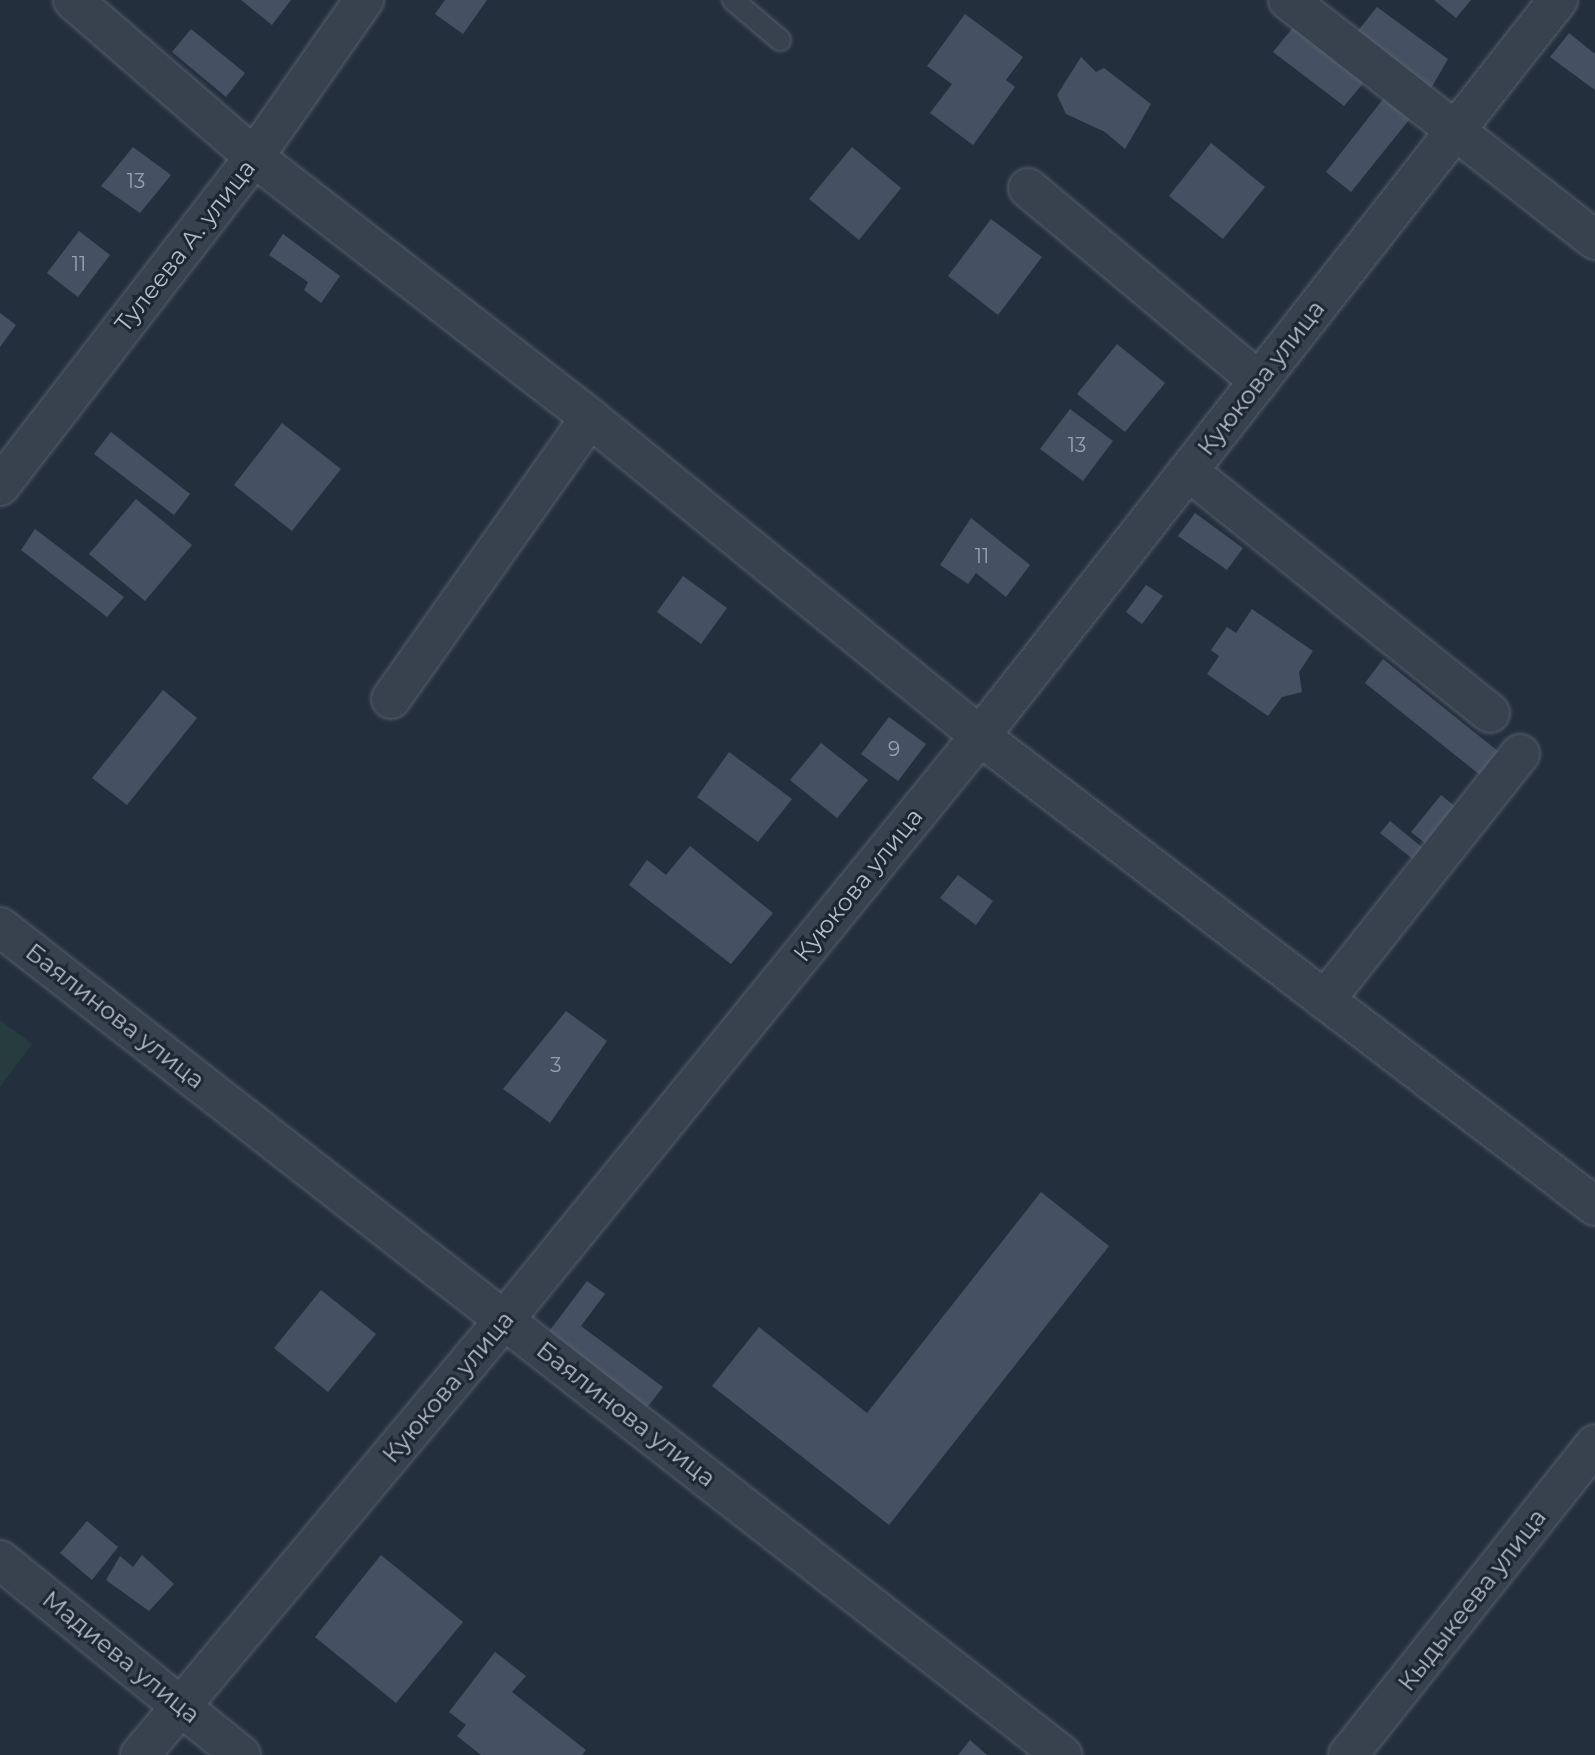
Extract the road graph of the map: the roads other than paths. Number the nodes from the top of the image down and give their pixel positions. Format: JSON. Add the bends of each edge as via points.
{"nodes":[{"id":1,"x":73,"y":0,"type":"edge"},
{"id":2,"x":364,"y":0,"type":"edge"},
{"id":3,"x":733,"y":0,"type":"edge"},
{"id":4,"x":1288,"y":0,"type":"edge"},
{"id":5,"x":1558,"y":0,"type":"edge"},
{"id":6,"x":780,"y":40,"type":"dead end"},
{"id":7,"x":1455,"y":131,"type":"junction"},
{"id":8,"x":254,"y":157,"type":"junction"},
{"id":9,"x":1028,"y":188,"type":"dead end"},
{"id":10,"x":1595,"y":240,"type":"edge"},
{"id":11,"x":1259,"y":381,"type":"junction"},
{"id":12,"x":590,"y":418,"type":"junction"},
{"id":13,"x":1188,"y":471,"type":"junction"},
{"id":14,"x":0,"y":486,"type":"edge"},
{"id":15,"x":391,"y":699,"type":"dead end"},
{"id":16,"x":1490,"y":713,"type":"dead end"},
{"id":17,"x":980,"y":736,"type":"junction"},
{"id":18,"x":1520,"y":754,"type":"dead end"},
{"id":19,"x":0,"y":927,"type":"edge"},
{"id":20,"x":1325,"y":1000,"type":"junction"},
{"id":21,"x":1595,"y":1206,"type":"edge"},
{"id":22,"x":505,"y":1319,"type":"junction"},
{"id":23,"x":1595,"y":1444,"type":"edge"},
{"id":24,"x":0,"y":1560,"type":"edge"},
{"id":25,"x":181,"y":1705,"type":"junction"},
{"id":26,"x":140,"y":1755,"type":"edge"},
{"id":27,"x":241,"y":1755,"type":"edge"},
{"id":28,"x":1062,"y":1755,"type":"edge"},
{"id":29,"x":1348,"y":1755,"type":"edge"}],
"edges":[{"from":1,"to":8,"type":"street"},
{"from":2,"to":8,"type":"street","name":"Тулеева А. улица"},
{"from":3,"to":6,"type":"lane"},
{"from":4,"to":7,"type":"street"},
{"from":5,"to":7,"type":"street","name":"Куюкова улица"},
{"from":7,"to":10,"type":"street"},
{"from":7,"to":11,"type":"street","name":"Куюкова улица"},
{"from":8,"to":12,"type":"street"},
{"from":8,"to":14,"type":"street","name":"Тулеева А. улица"},
{"from":9,"to":11,"type":"street"},
{"from":11,"to":13,"type":"street","name":"Куюкова улица"},
{"from":12,"to":15,"type":"street"},
{"from":12,"to":17,"type":"street"},
{"from":13,"to":16,"type":"street"},
{"from":13,"to":17,"type":"street","name":"Куюкова улица"},
{"from":17,"to":20,"type":"street"},
{"from":17,"to":22,"type":"street","name":"Куюкова улица"},
{"from":18,"to":20,"type":"street"},
{"from":19,"to":22,"type":"street","name":"Баялинова улица"},
{"from":20,"to":21,"type":"street"},
{"from":22,"to":25,"type":"street","name":"Куюкова улица"},
{"from":22,"to":28,"type":"street","name":"Баялинова улица"},
{"from":23,"to":29,"type":"street","name":"Кыдыкеева улица"},
{"from":24,"to":25,"type":"street","name":"Мадиева улица"},
{"from":25,"to":26,"type":"street","name":"Куюкова улица"},
{"from":25,"to":27,"type":"street","name":"Мадиева улица"}]}
